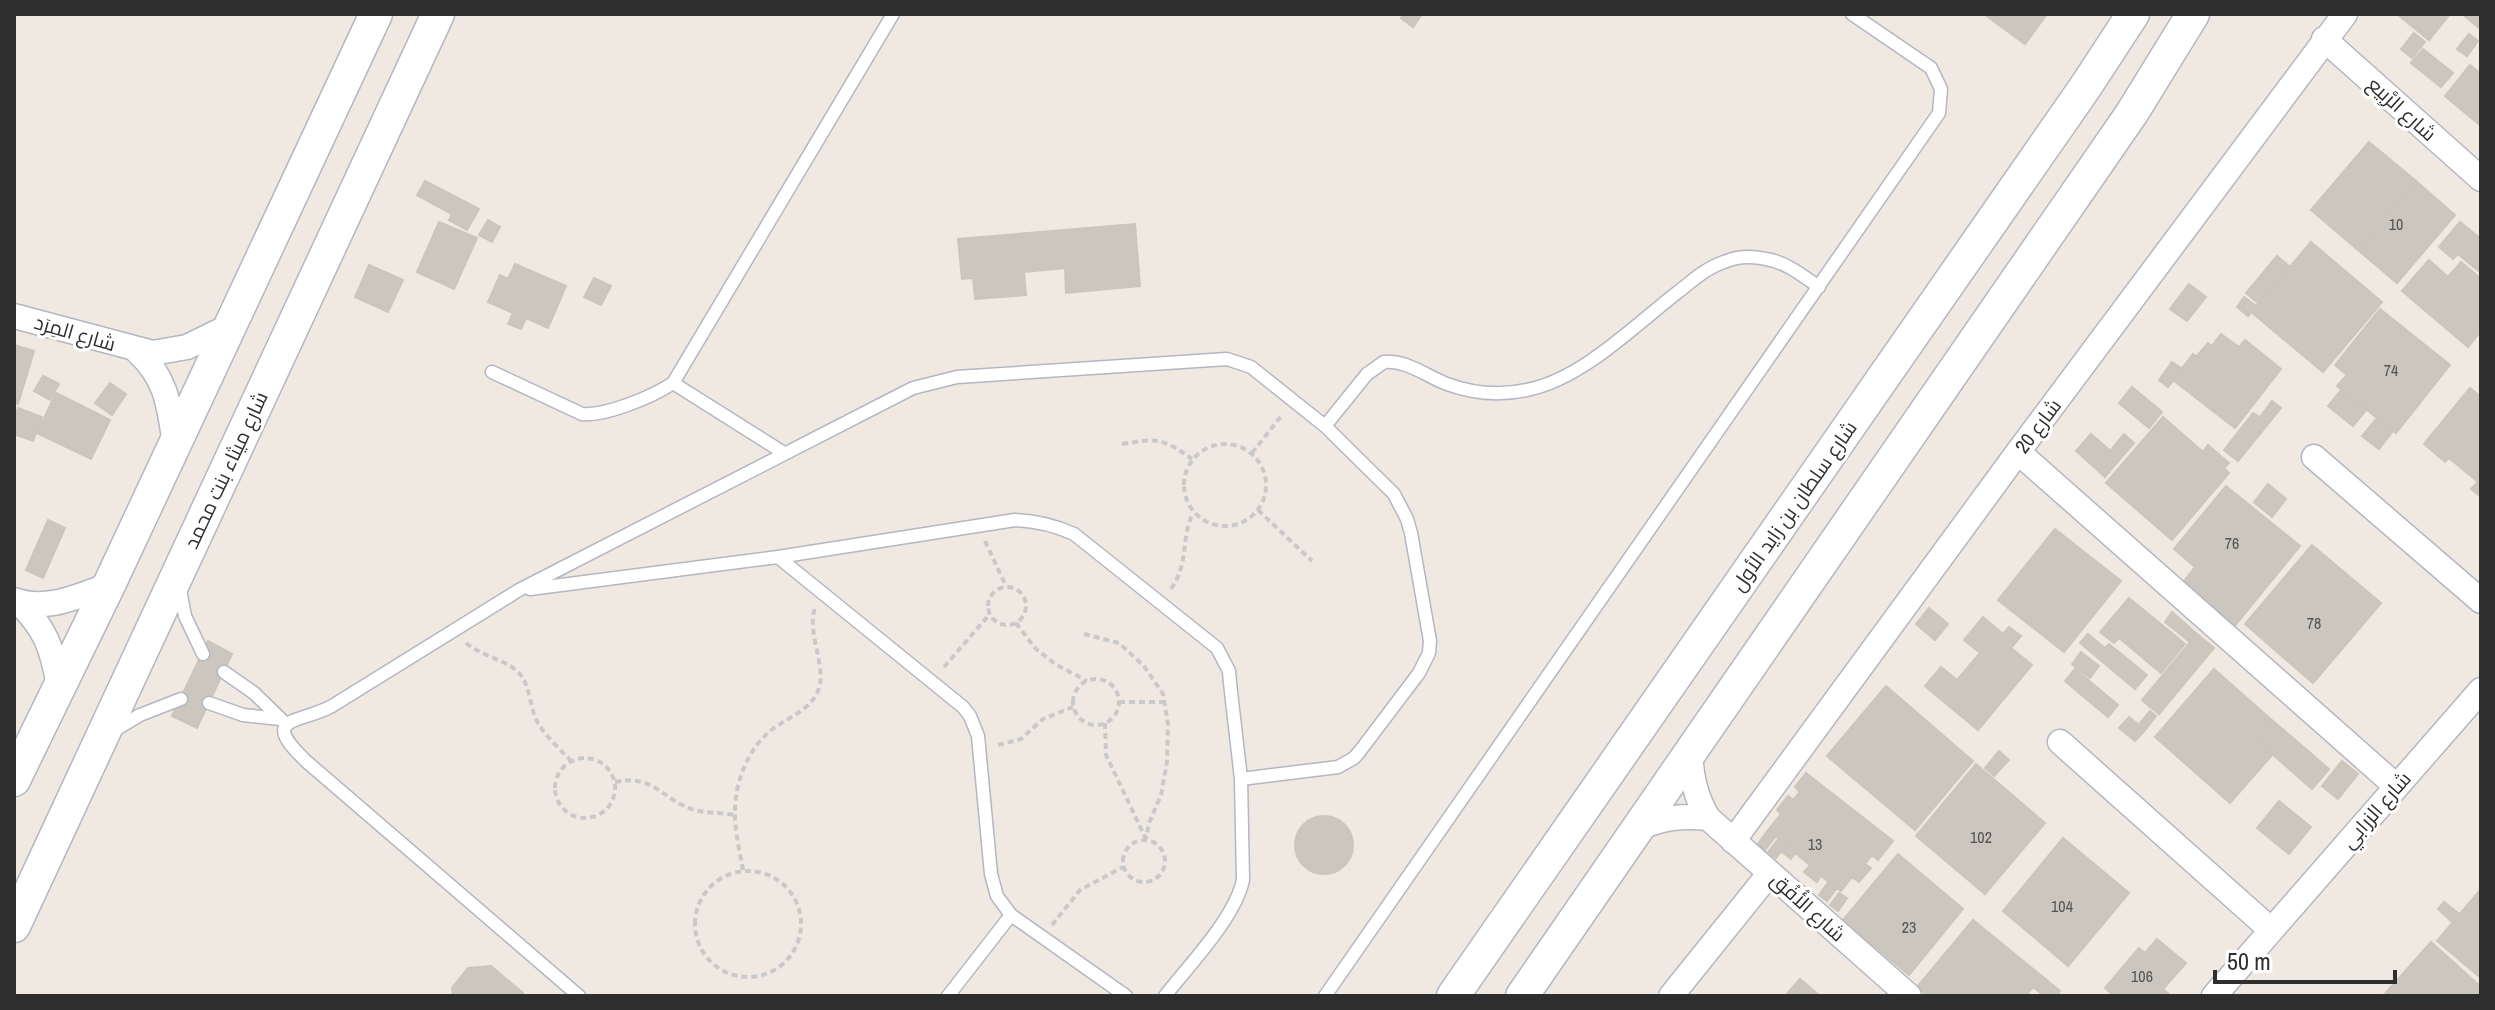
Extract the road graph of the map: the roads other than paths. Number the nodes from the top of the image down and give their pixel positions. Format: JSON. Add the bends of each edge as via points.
{"nodes":[{"id":1,"x":376,"y":14,"type":"edge"},
{"id":2,"x":438,"y":14,"type":"edge"},
{"id":3,"x":893,"y":14,"type":"edge"},
{"id":4,"x":1852,"y":14,"type":"edge"},
{"id":5,"x":2133,"y":14,"type":"edge"},
{"id":6,"x":2193,"y":14,"type":"edge"},
{"id":7,"x":2345,"y":14,"type":"edge"},
{"id":8,"x":2324,"y":39,"type":"junction"},
{"id":9,"x":2481,"y":179,"type":"edge"},
{"id":10,"x":1819,"y":287,"type":"junction"},
{"id":11,"x":14,"y":316,"type":"edge"},
{"id":12,"x":230,"y":326,"type":"junction"},
{"id":13,"x":136,"y":350,"type":"junction"},
{"id":14,"x":492,"y":372,"type":"dead end"},
{"id":15,"x":673,"y":383,"type":"junction"},
{"id":16,"x":1325,"y":426,"type":"junction"},
{"id":17,"x":175,"y":444,"type":"junction"},
{"id":18,"x":2018,"y":452,"type":"junction"},
{"id":19,"x":784,"y":453,"type":"junction"},
{"id":20,"x":2314,"y":457,"type":"dead end"},
{"id":21,"x":778,"y":557,"type":"junction"},
{"id":22,"x":179,"y":570,"type":"junction"},
{"id":23,"x":109,"y":585,"type":"junction"},
{"id":24,"x":519,"y":590,"type":"junction"},
{"id":25,"x":16,"y":601,"type":"edge"},
{"id":26,"x":2481,"y":601,"type":"edge"},
{"id":27,"x":203,"y":654,"type":"dead end"},
{"id":28,"x":224,"y":672,"type":"dead end"},
{"id":29,"x":59,"y":685,"type":"junction"},
{"id":30,"x":2481,"y":690,"type":"edge"},
{"id":31,"x":181,"y":699,"type":"dead end"},
{"id":32,"x":209,"y":703,"type":"dead end"},
{"id":33,"x":283,"y":722,"type":"junction"},
{"id":34,"x":2060,"y":742,"type":"dead end"},
{"id":35,"x":98,"y":743,"type":"junction"},
{"id":36,"x":1690,"y":750,"type":"junction"},
{"id":37,"x":1241,"y":779,"type":"junction"},
{"id":38,"x":14,"y":780,"type":"edge"},
{"id":39,"x":2396,"y":786,"type":"junction"},
{"id":40,"x":1708,"y":818,"type":"junction"},
{"id":41,"x":1637,"y":829,"type":"junction"},
{"id":42,"x":1733,"y":841,"type":"junction"},
{"id":43,"x":1770,"y":873,"type":"junction"},
{"id":44,"x":1537,"y":877,"type":"junction"},
{"id":45,"x":1011,"y":915,"type":"junction"},
{"id":46,"x":14,"y":926,"type":"edge"},
{"id":47,"x":2270,"y":929,"type":"junction"},
{"id":48,"x":579,"y":996,"type":"edge"},
{"id":49,"x":948,"y":996,"type":"edge"},
{"id":50,"x":1126,"y":996,"type":"edge"},
{"id":51,"x":1165,"y":996,"type":"edge"},
{"id":52,"x":1325,"y":996,"type":"edge"},
{"id":53,"x":1453,"y":996,"type":"edge"},
{"id":54,"x":1478,"y":996,"type":"edge"},
{"id":55,"x":1522,"y":996,"type":"edge"},
{"id":56,"x":1671,"y":996,"type":"edge"},
{"id":57,"x":1909,"y":996,"type":"edge"},
{"id":58,"x":2214,"y":996,"type":"edge"}],
"edges":[{"from":1,"to":12,"type":"main road"},
{"from":2,"to":22,"type":"main road","name":"شارع ميثاء بنت محمد"},
{"from":3,"to":15,"type":"lane"},
{"from":4,"to":10,"type":"lane","via":[[1931,68],[1941,101],[1933,123]]},
{"from":5,"to":44,"type":"main road","name":"شارع سلطان بن زايد الأول"},
{"from":6,"to":36,"type":"main road","via":[[2132,113]]},
{"from":7,"to":8,"type":"street","name":"شارع 20"},
{"from":8,"to":9,"type":"street","name":"شارع الرَّبِيع"},
{"from":8,"to":18,"type":"street","name":"شارع 20"},
{"from":10,"to":16,"type":"lane","via":[[1766,258],[1725,261],[1554,382],[1491,393],[1447,384],[1402,363],[1384,362],[1367,374]]},
{"from":10,"to":52,"type":"lane"},
{"from":11,"to":13,"type":"street","name":"شارع المِرَد"},
{"from":12,"to":13,"type":"street","name":"شارع المِرَد","via":[[187,347]]},
{"from":12,"to":17,"type":"main road"},
{"from":13,"to":17,"type":"street","name":"شارع المِرَد","via":[[162,382]]},
{"from":14,"to":15,"type":"lane","via":[[582,414],[595,415]]},
{"from":15,"to":19,"type":"lane"},
{"from":16,"to":19,"type":"lane","via":[[1251,367],[1227,359],[957,377],[913,388]]},
{"from":16,"to":37,"type":"lane","via":[[1385,483],[1401,506],[1411,533],[1429,653],[1347,763]]},
{"from":17,"to":23,"type":"main road"},
{"from":18,"to":39,"type":"street"},
{"from":18,"to":42,"type":"street","name":"شارع 20"},
{"from":19,"to":24,"type":"lane"},
{"from":20,"to":26,"type":"street"},
{"from":21,"to":24,"type":"lane"},
{"from":21,"to":37,"type":"lane","via":[[1015,520],[1035,520],[1074,534],[1208,640],[1224,659]]},
{"from":21,"to":45,"type":"lane","via":[[970,716],[980,749],[991,874],[997,896]]},
{"from":22,"to":27,"type":"lane","via":[[185,616]]},
{"from":22,"to":35,"type":"main road","name":"شارع ميثاء بنت محمد"},
{"from":23,"to":25,"type":"street","via":[[58,603]]},
{"from":23,"to":29,"type":"main road"},
{"from":24,"to":33,"type":"lane","via":[[332,706]]},
{"from":25,"to":29,"type":"street","via":[[48,639]]},
{"from":28,"to":33,"type":"lane"},
{"from":29,"to":38,"type":"main road"},
{"from":30,"to":39,"type":"street","name":"شارع الزرابي"},
{"from":31,"to":35,"type":"lane","via":[[140,715]]},
{"from":32,"to":33,"type":"lane"},
{"from":33,"to":48,"type":"lane","via":[[286,738],[307,762]]},
{"from":34,"to":47,"type":"street"},
{"from":35,"to":46,"type":"main road","name":"شارع ميثاء بنت محمد"},
{"from":36,"to":40,"type":"street","name":"شارع الأُفُق","via":[[1692,779]]},
{"from":36,"to":41,"type":"main road"},
{"from":37,"to":51,"type":"lane","via":[[1241,891]]},
{"from":39,"to":47,"type":"street","name":"شارع الزرابي"},
{"from":40,"to":41,"type":"street","via":[[1672,817]]},
{"from":40,"to":42,"type":"street","name":"شارع الأُفُق"},
{"from":41,"to":55,"type":"main road"},
{"from":42,"to":43,"type":"street","name":"شارع الأُفُق"},
{"from":43,"to":56,"type":"street"},
{"from":43,"to":57,"type":"street","name":"شارع الأُفُق"},
{"from":44,"to":53,"type":"main road","name":"شارع سلطان بن زايد الأول"},
{"from":44,"to":54,"type":"main road","via":[[1516,933]]},
{"from":45,"to":49,"type":"lane"},
{"from":45,"to":50,"type":"lane"},
{"from":47,"to":58,"type":"street","name":"شارع الزرابي"}]}
